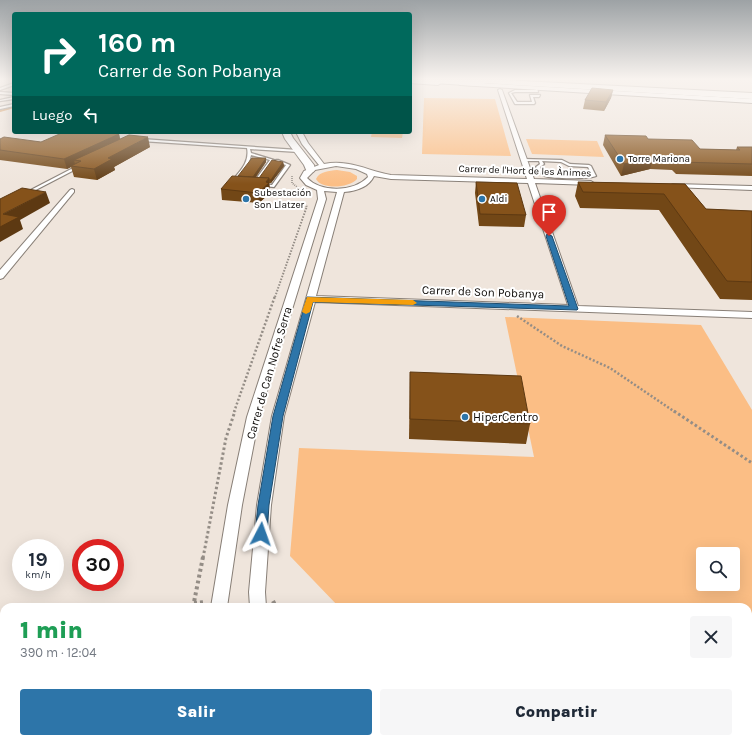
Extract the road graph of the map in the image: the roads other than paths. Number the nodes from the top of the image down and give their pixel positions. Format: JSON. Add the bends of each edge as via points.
{"nodes":[{"id":1,"x":508,"y":115,"type":"edge"},
{"id":2,"x":287,"y":134,"type":"edge"},
{"id":3,"x":300,"y":134,"type":"edge"},
{"id":4,"x":305,"y":134,"type":"edge"},
{"id":5,"x":136,"y":140,"type":"edge"},
{"id":6,"x":306,"y":144,"type":"junction"},
{"id":7,"x":248,"y":147,"type":"junction"},
{"id":8,"x":298,"y":151,"type":"junction"},
{"id":9,"x":250,"y":154,"type":"junction"},
{"id":10,"x":272,"y":160,"type":"junction"},
{"id":11,"x":524,"y":160,"type":"junction"},
{"id":12,"x":540,"y":161,"type":"junction"},
{"id":13,"x":82,"y":165,"type":"edge"},
{"id":14,"x":323,"y":166,"type":"junction"},
{"id":15,"x":310,"y":170,"type":"junction"},
{"id":16,"x":370,"y":174,"type":"junction"},
{"id":17,"x":240,"y":183,"type":"edge"},
{"id":18,"x":533,"y":184,"type":"junction"},
{"id":19,"x":364,"y":185,"type":"junction"},
{"id":20,"x":599,"y":186,"type":"edge"},
{"id":21,"x":752,"y":188,"type":"edge"},
{"id":22,"x":320,"y":189,"type":"junction"},
{"id":23,"x":341,"y":190,"type":"junction"},
{"id":24,"x":72,"y":191,"type":"dead end"},
{"id":25,"x":752,"y":194,"type":"edge"},
{"id":26,"x":20,"y":196,"type":"edge"},
{"id":27,"x":0,"y":276,"type":"edge"},
{"id":28,"x":310,"y":299,"type":"junction"},
{"id":29,"x":574,"y":309,"type":"junction"},
{"id":30,"x":752,"y":315,"type":"edge"},
{"id":31,"x":220,"y":603,"type":"edge"},
{"id":32,"x":258,"y":603,"type":"edge"}],
"edges":[{"from":1,"to":11,"type":"street"},
{"from":2,"to":8,"type":"street"},
{"from":3,"to":6,"type":"street"},
{"from":4,"to":6,"type":"street","via":[[310,141]]},
{"from":5,"to":7,"type":"lane"},
{"from":6,"to":14,"type":"street"},
{"from":7,"to":8,"type":"lane"},
{"from":7,"to":9,"type":"lane"},
{"from":8,"to":15,"type":"street"},
{"from":9,"to":10,"type":"lane"},
{"from":9,"to":17,"type":"lane","via":[[249,161],[233,183]]},
{"from":10,"to":10,"type":"lane","via":[[263,172],[254,184],[273,186],[288,165]]},
{"from":11,"to":12,"type":"lane"},
{"from":11,"to":18,"type":"street"},
{"from":12,"to":12,"type":"lane","via":[[540,173],[547,176],[594,176],[589,166],[569,165],[562,161]]},
{"from":13,"to":26,"type":"lane"},
{"from":14,"to":15,"type":"street","name":"Carrer de l'Hort de les Ànimes"},
{"from":14,"to":16,"type":"street","name":"Carrer de l'Hort de les Ànimes","via":[[348,165]]},
{"from":15,"to":22,"type":"street","via":[[303,178],[305,182]]},
{"from":16,"to":18,"type":"street","name":"Carrer de l'Hort de les Ànimes"},
{"from":16,"to":19,"type":"street","via":[[369,181]]},
{"from":18,"to":19,"type":"street","name":"Carrer de l'Hort de les Ànimes"},
{"from":18,"to":20,"type":"street","name":"Carrer de l'Hort de les Ànimes"},
{"from":18,"to":29,"type":"street"},
{"from":19,"to":23,"type":"street","name":"Carrer de l'Hort de les Ànimes"},
{"from":21,"to":25,"type":"street","via":[[665,188]]},
{"from":22,"to":23,"type":"street","name":"Carrer de l'Hort de les Ànimes"},
{"from":22,"to":31,"type":"street","name":"Carrer de Can Nofre Serra","via":[[322,199],[253,417],[235,505]]},
{"from":23,"to":28,"type":"street","name":"Carrer de Can Nofre Serra"},
{"from":24,"to":27,"type":"street"},
{"from":28,"to":29,"type":"street","name":"Carrer de Son Pobanya"},
{"from":28,"to":32,"type":"street","name":"Carrer de Can Nofre Serra","via":[[278,416],[264,505]]},
{"from":29,"to":30,"type":"street","name":"Carrer de Son Pobanya"}]}
